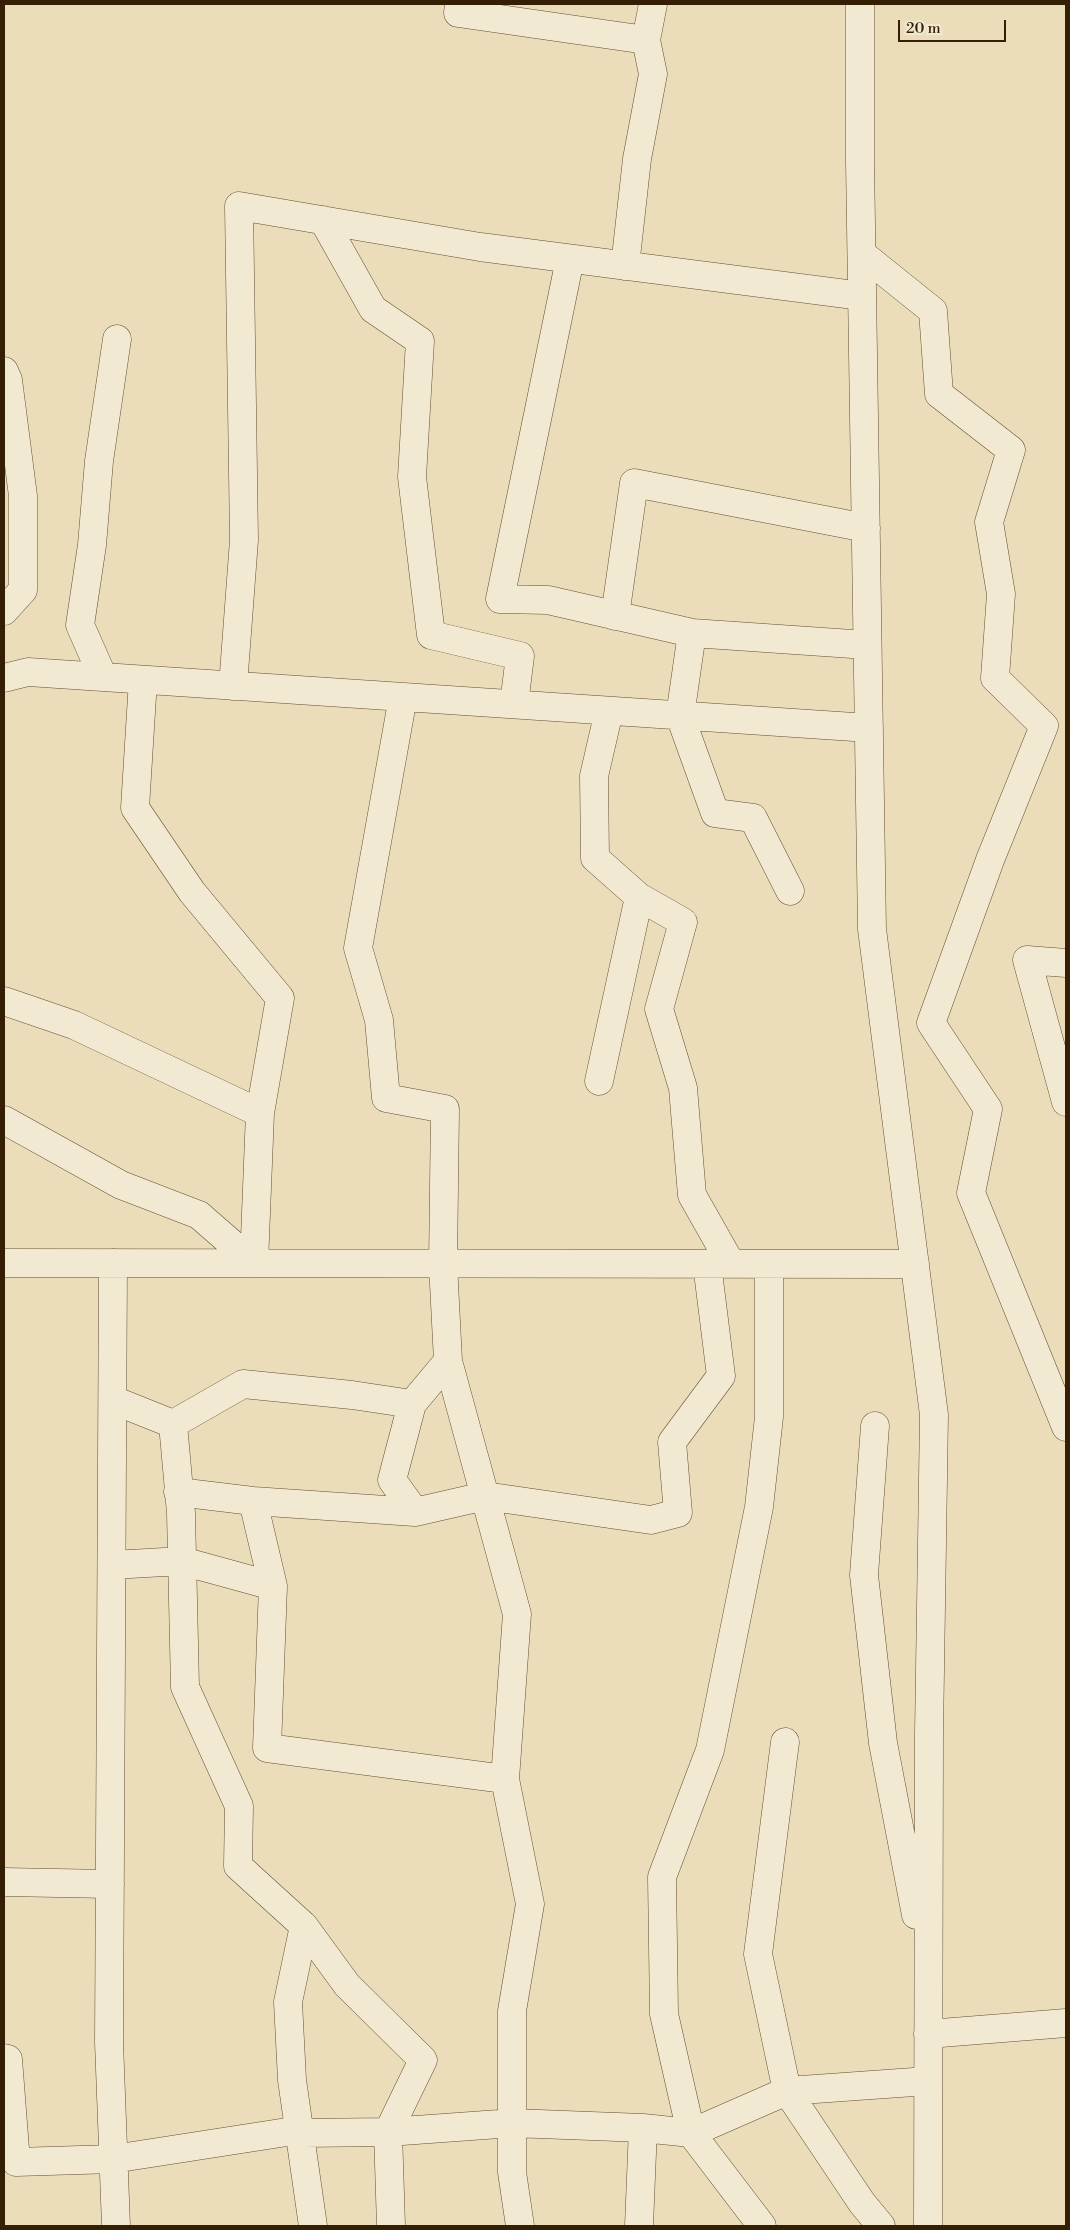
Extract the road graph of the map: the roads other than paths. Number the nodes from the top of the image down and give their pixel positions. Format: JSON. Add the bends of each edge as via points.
{"nodes":[{"id":1,"x":459,"y":4,"type":"edge"},
{"id":2,"x":653,"y":4,"type":"edge"},
{"id":3,"x":860,"y":4,"type":"edge"},
{"id":4,"x":646,"y":40,"type":"junction"},
{"id":5,"x":324,"y":220,"type":"junction"},
{"id":6,"x":862,"y":254,"type":"junction"},
{"id":7,"x":570,"y":259,"type":"junction"},
{"id":8,"x":626,"y":266,"type":"junction"},
{"id":9,"x":862,"y":296,"type":"junction"},
{"id":10,"x":117,"y":339,"type":"dead end"},
{"id":11,"x":4,"y":371,"type":"edge"},
{"id":12,"x":866,"y":528,"type":"junction"},
{"id":13,"x":4,"y":611,"type":"edge"},
{"id":14,"x":615,"y":616,"type":"junction"},
{"id":15,"x":692,"y":633,"type":"junction"},
{"id":16,"x":867,"y":645,"type":"junction"},
{"id":17,"x":103,"y":677,"type":"junction"},
{"id":18,"x":4,"y":678,"type":"edge"},
{"id":19,"x":143,"y":680,"type":"junction"},
{"id":20,"x":233,"y":686,"type":"junction"},
{"id":21,"x":404,"y":697,"type":"junction"},
{"id":22,"x":514,"y":704,"type":"junction"},
{"id":23,"x":609,"y":711,"type":"junction"},
{"id":24,"x":680,"y":716,"type":"junction"},
{"id":25,"x":869,"y":728,"type":"junction"},
{"id":26,"x":790,"y":890,"type":"dead end"},
{"id":27,"x":639,"y":897,"type":"junction"},
{"id":28,"x":1066,"y":963,"type":"edge"},
{"id":29,"x":4,"y":1001,"type":"edge"},
{"id":30,"x":1062,"y":1072,"type":"edge"},
{"id":31,"x":599,"y":1081,"type":"dead end"},
{"id":32,"x":1066,"y":1102,"type":"edge"},
{"id":33,"x":260,"y":1113,"type":"junction"},
{"id":34,"x":4,"y":1120,"type":"edge"},
{"id":35,"x":4,"y":1262,"type":"edge"},
{"id":36,"x":113,"y":1263,"type":"junction"},
{"id":37,"x":254,"y":1263,"type":"junction"},
{"id":38,"x":443,"y":1264,"type":"junction"},
{"id":39,"x":719,"y":1264,"type":"junction"},
{"id":40,"x":769,"y":1264,"type":"junction"},
{"id":41,"x":915,"y":1264,"type":"junction"},
{"id":42,"x":448,"y":1361,"type":"junction"},
{"id":43,"x":113,"y":1400,"type":"junction"},
{"id":44,"x":412,"y":1404,"type":"junction"},
{"id":45,"x":172,"y":1424,"type":"junction"},
{"id":46,"x":875,"y":1426,"type":"dead end"},
{"id":47,"x":1066,"y":1427,"type":"edge"},
{"id":48,"x":178,"y":1492,"type":"junction"},
{"id":49,"x":485,"y":1496,"type":"junction"},
{"id":50,"x":253,"y":1500,"type":"junction"},
{"id":51,"x":414,"y":1512,"type":"junction"},
{"id":52,"x":182,"y":1561,"type":"junction"},
{"id":53,"x":112,"y":1565,"type":"junction"},
{"id":54,"x":273,"y":1586,"type":"junction"},
{"id":55,"x":785,"y":1742,"type":"dead end"},
{"id":56,"x":505,"y":1778,"type":"junction"},
{"id":57,"x":4,"y":1882,"type":"edge"},
{"id":58,"x":110,"y":1884,"type":"junction"},
{"id":59,"x":304,"y":1926,"type":"junction"},
{"id":60,"x":928,"y":1979,"type":"junction"},
{"id":61,"x":1066,"y":2023,"type":"edge"},
{"id":62,"x":928,"y":2034,"type":"junction"},
{"id":63,"x":4,"y":2058,"type":"edge"},
{"id":64,"x":928,"y":2081,"type":"junction"},
{"id":65,"x":787,"y":2091,"type":"junction"},
{"id":66,"x":513,"y":2123,"type":"junction"},
{"id":67,"x":643,"y":2128,"type":"junction"},
{"id":68,"x":300,"y":2130,"type":"junction"},
{"id":69,"x":388,"y":2132,"type":"junction"},
{"id":70,"x":691,"y":2133,"type":"junction"},
{"id":71,"x":113,"y":2159,"type":"junction"},
{"id":72,"x":116,"y":2226,"type":"edge"},
{"id":73,"x":313,"y":2226,"type":"edge"},
{"id":74,"x":391,"y":2226,"type":"edge"},
{"id":75,"x":520,"y":2226,"type":"edge"},
{"id":76,"x":639,"y":2226,"type":"edge"},
{"id":77,"x":762,"y":2226,"type":"edge"},
{"id":78,"x":881,"y":2226,"type":"edge"},
{"id":79,"x":928,"y":2226,"type":"edge"}],
"edges":[{"from":1,"to":4,"type":"street","via":[[458,13]]},
{"from":2,"to":4,"type":"street"},
{"from":3,"to":6,"type":"street"},
{"from":4,"to":8,"type":"street","via":[[652,74]]},
{"from":5,"to":7,"type":"street","via":[[480,248]]},
{"from":5,"to":20,"type":"street","via":[[239,206],[244,540]]},
{"from":5,"to":22,"type":"street","via":[[373,309],[420,341],[412,477],[431,635],[520,656]]},
{"from":6,"to":9,"type":"street"},
{"from":6,"to":47,"type":"street","via":[[933,311],[939,394],[1011,450],[989,522],[1001,594],[995,678],[1044,726],[990,860],[931,1023],[988,1109],[971,1193]]},
{"from":7,"to":8,"type":"street"},
{"from":7,"to":14,"type":"street","via":[[500,599],[548,600]]},
{"from":8,"to":9,"type":"street"},
{"from":9,"to":12,"type":"street"},
{"from":10,"to":17,"type":"street","via":[[80,625]]},
{"from":11,"to":13,"type":"street","via":[[8,380],[23,496],[23,590]]},
{"from":12,"to":14,"type":"street","via":[[634,483]]},
{"from":12,"to":16,"type":"street"},
{"from":14,"to":15,"type":"street"},
{"from":15,"to":16,"type":"street"},
{"from":15,"to":24,"type":"street"},
{"from":16,"to":25,"type":"street"},
{"from":17,"to":18,"type":"street","via":[[28,672]]},
{"from":17,"to":19,"type":"street"},
{"from":19,"to":20,"type":"street"},
{"from":19,"to":33,"type":"street","via":[[135,808],[192,892],[280,998]]},
{"from":20,"to":21,"type":"street"},
{"from":21,"to":22,"type":"street"},
{"from":21,"to":38,"type":"street","via":[[358,948],[379,1020],[386,1098],[446,1109]]},
{"from":22,"to":23,"type":"street"},
{"from":23,"to":24,"type":"street"},
{"from":23,"to":27,"type":"street","via":[[594,776],[595,858]]},
{"from":24,"to":25,"type":"street"},
{"from":24,"to":26,"type":"street","via":[[715,813],[753,818]]},
{"from":25,"to":41,"type":"street","via":[[872,929]]},
{"from":27,"to":31,"type":"street"},
{"from":27,"to":39,"type":"street","via":[[683,922],[659,1009],[683,1088],[692,1195]]},
{"from":28,"to":30,"type":"street","via":[[1027,960]]},
{"from":29,"to":33,"type":"street","via":[[74,1025]]},
{"from":30,"to":32,"type":"street"},
{"from":33,"to":37,"type":"street"},
{"from":34,"to":37,"type":"street","via":[[121,1185],[199,1214]]},
{"from":35,"to":36,"type":"street"},
{"from":36,"to":37,"type":"street"},
{"from":36,"to":43,"type":"street"},
{"from":37,"to":38,"type":"street"},
{"from":38,"to":39,"type":"street"},
{"from":38,"to":42,"type":"street"},
{"from":39,"to":40,"type":"street"},
{"from":39,"to":49,"type":"street","via":[[721,1376],[672,1442],[678,1513],[651,1520]]},
{"from":40,"to":41,"type":"street"},
{"from":40,"to":70,"type":"street","via":[[769,1416],[760,1507],[710,1750],[662,1877],[664,2014]]},
{"from":41,"to":60,"type":"street","via":[[934,1415]]},
{"from":42,"to":44,"type":"street"},
{"from":42,"to":49,"type":"street"},
{"from":43,"to":45,"type":"street"},
{"from":43,"to":53,"type":"street"},
{"from":44,"to":45,"type":"street","via":[[243,1384]]},
{"from":44,"to":51,"type":"street","via":[[392,1480]]},
{"from":45,"to":48,"type":"street"},
{"from":46,"to":60,"type":"street","via":[[864,1575],[883,1744]]},
{"from":48,"to":50,"type":"street"},
{"from":48,"to":52,"type":"street"},
{"from":49,"to":51,"type":"street"},
{"from":49,"to":56,"type":"street","via":[[517,1614]]},
{"from":50,"to":51,"type":"street"},
{"from":50,"to":54,"type":"street"},
{"from":52,"to":53,"type":"street"},
{"from":52,"to":54,"type":"street"},
{"from":52,"to":59,"type":"street","via":[[185,1687],[240,1806],[238,1866]]},
{"from":53,"to":58,"type":"street"},
{"from":54,"to":56,"type":"street","via":[[267,1748]]},
{"from":55,"to":65,"type":"street","via":[[758,1954]]},
{"from":56,"to":66,"type":"street","via":[[530,1904],[512,2011]]},
{"from":57,"to":58,"type":"street"},
{"from":58,"to":71,"type":"street","via":[[109,2042]]},
{"from":59,"to":68,"type":"street","via":[[288,2002],[292,2080]]},
{"from":59,"to":69,"type":"street","via":[[347,1985],[423,2060]]},
{"from":60,"to":62,"type":"street"},
{"from":61,"to":62,"type":"street"},
{"from":62,"to":64,"type":"street"},
{"from":63,"to":71,"type":"street","via":[[8,2059],[16,2162]]},
{"from":64,"to":65,"type":"street"},
{"from":64,"to":79,"type":"street"},
{"from":65,"to":70,"type":"street"},
{"from":65,"to":78,"type":"street","via":[[862,2204]]},
{"from":66,"to":67,"type":"street"},
{"from":66,"to":69,"type":"street"},
{"from":66,"to":75,"type":"street","via":[[512,2172]]},
{"from":67,"to":70,"type":"street"},
{"from":67,"to":76,"type":"street"},
{"from":68,"to":69,"type":"street","via":[[302,2133]]},
{"from":68,"to":71,"type":"street"},
{"from":68,"to":73,"type":"street"},
{"from":69,"to":74,"type":"street"},
{"from":70,"to":77,"type":"street"},
{"from":71,"to":72,"type":"street"}]}
